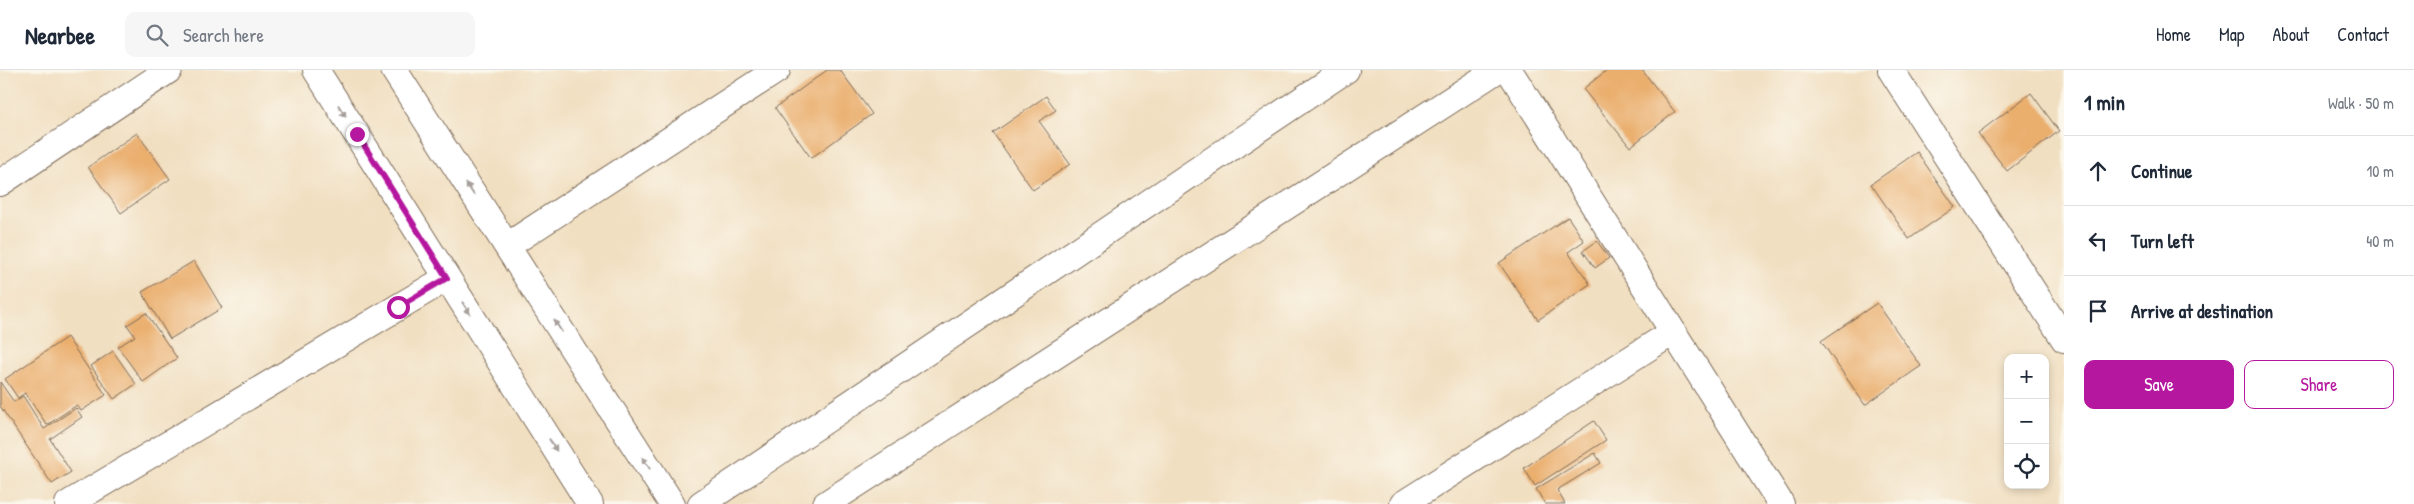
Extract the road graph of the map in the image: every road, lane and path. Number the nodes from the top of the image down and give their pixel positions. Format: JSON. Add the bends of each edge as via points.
{"nodes":[{"id":1,"x":170,"y":70,"type":"edge"},
{"id":2,"x":316,"y":70,"type":"edge"},
{"id":3,"x":394,"y":70,"type":"edge"},
{"id":4,"x":777,"y":70,"type":"edge"},
{"id":5,"x":1346,"y":70,"type":"edge"},
{"id":6,"x":1497,"y":70,"type":"edge"},
{"id":7,"x":1509,"y":70,"type":"edge"},
{"id":8,"x":1891,"y":70,"type":"edge"},
{"id":9,"x":0,"y":183,"type":"edge"},
{"id":10,"x":507,"y":246,"type":"junction"},
{"id":11,"x":447,"y":278,"type":"junction"},
{"id":12,"x":2062,"y":328,"type":"edge"},
{"id":13,"x":1673,"y":332,"type":"junction"},
{"id":14,"x":68,"y":504,"type":"edge"},
{"id":15,"x":590,"y":504,"type":"edge"},
{"id":16,"x":672,"y":504,"type":"edge"},
{"id":17,"x":700,"y":504,"type":"edge"},
{"id":18,"x":826,"y":504,"type":"edge"},
{"id":19,"x":1403,"y":504,"type":"edge"},
{"id":20,"x":1781,"y":504,"type":"edge"}],
"edges":[{"from":1,"to":9,"type":"street"},
{"from":2,"to":11,"type":"street","one_way":true},
{"from":10,"to":3,"type":"street","one_way":true},
{"from":4,"to":10,"type":"street"},
{"from":5,"to":17,"type":"street"},
{"from":6,"to":18,"type":"street"},
{"from":7,"to":13,"type":"street"},
{"from":8,"to":12,"type":"street"},
{"from":16,"to":10,"type":"street","one_way":true},
{"from":11,"to":14,"type":"street"},
{"from":11,"to":15,"type":"street","one_way":true},
{"from":13,"to":19,"type":"street"},
{"from":13,"to":20,"type":"street"}]}
